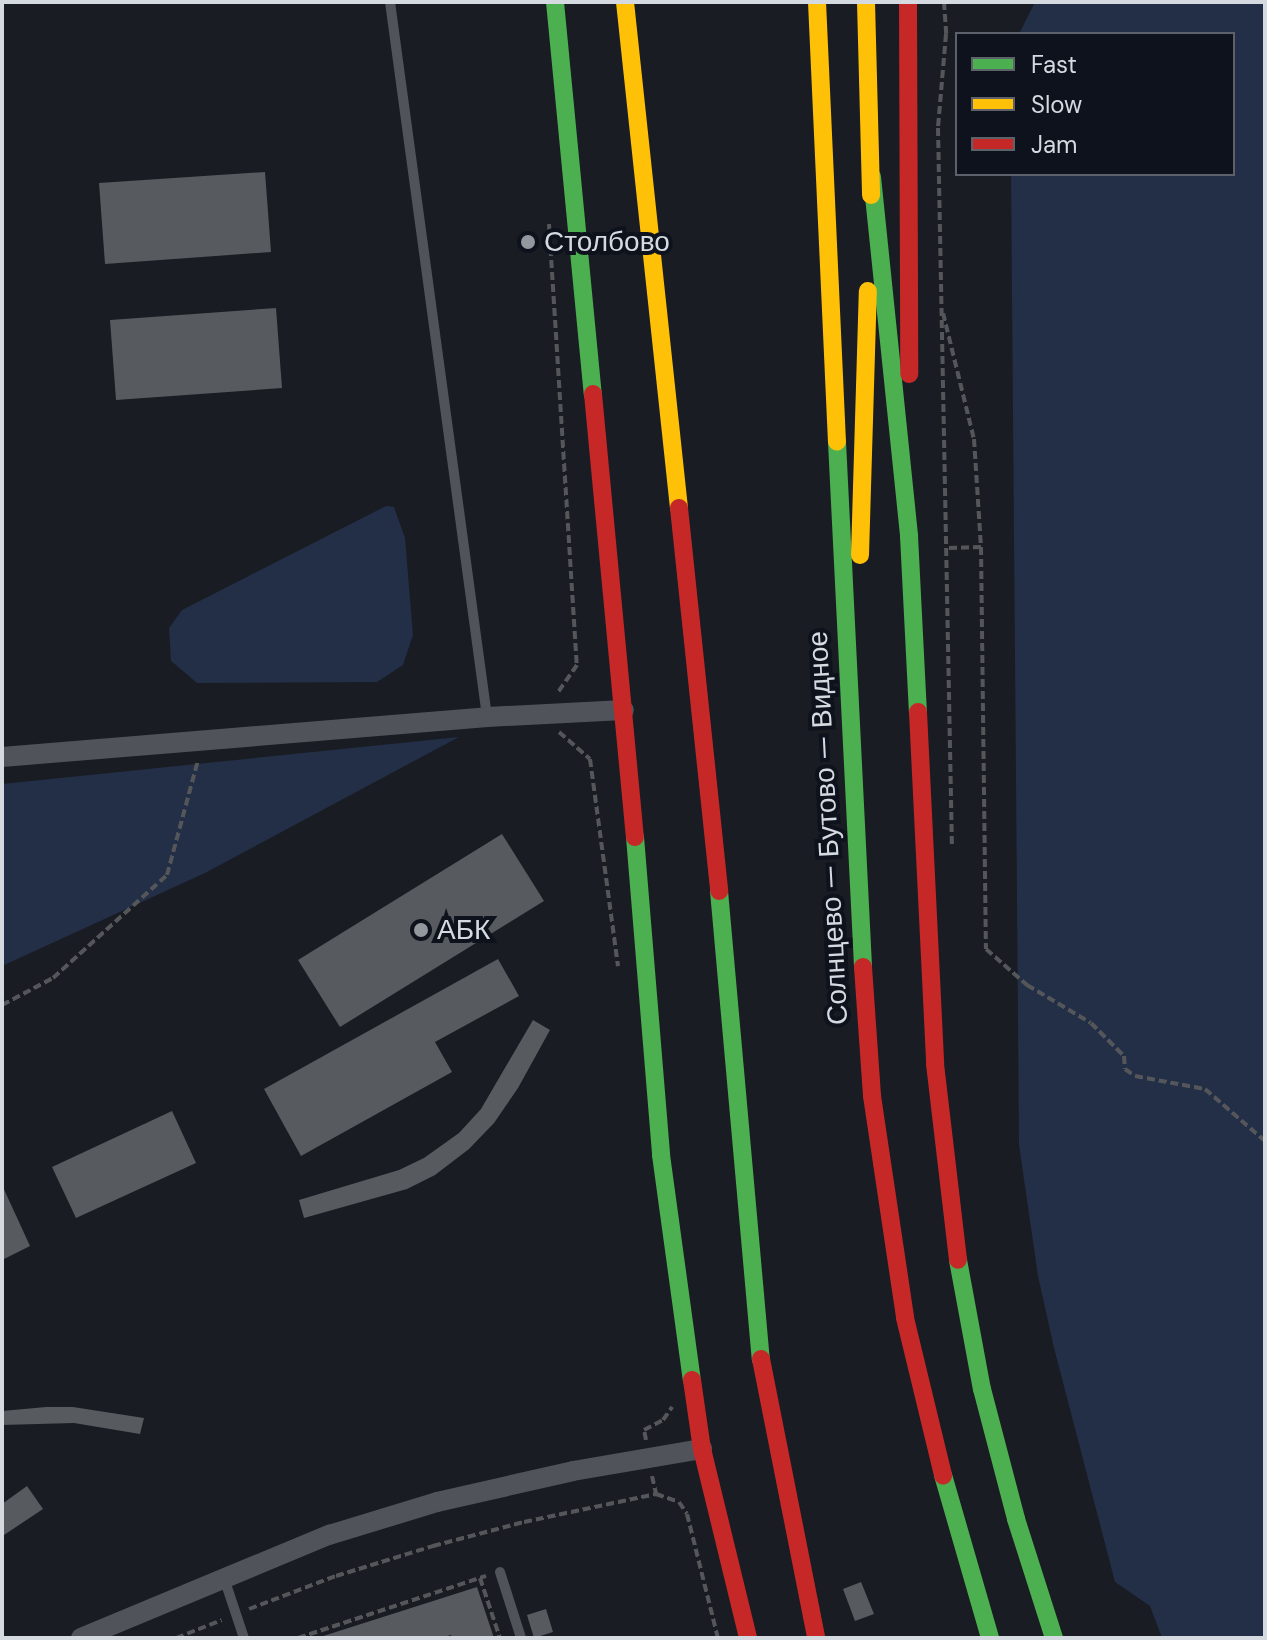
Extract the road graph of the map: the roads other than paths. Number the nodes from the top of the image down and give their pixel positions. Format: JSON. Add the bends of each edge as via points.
{"nodes":[{"id":1,"x":390,"y":2,"type":"edge"},
{"id":2,"x":555,"y":2,"type":"edge"},
{"id":3,"x":625,"y":2,"type":"edge"},
{"id":4,"x":817,"y":2,"type":"edge"},
{"id":5,"x":866,"y":2,"type":"edge"},
{"id":6,"x":908,"y":2,"type":"edge"},
{"id":7,"x":872,"y":177,"type":"junction"},
{"id":8,"x":909,"y":536,"type":"junction"},
{"id":9,"x":624,"y":710,"type":"junction"},
{"id":10,"x":487,"y":717,"type":"junction"},
{"id":11,"x":2,"y":757,"type":"edge"},
{"id":12,"x":853,"y":789,"type":"junction"},
{"id":13,"x":702,"y":1449,"type":"junction"},
{"id":14,"x":1016,"y":1519,"type":"junction"},
{"id":15,"x":500,"y":1572,"type":"road end"},
{"id":16,"x":224,"y":1576,"type":"junction"},
{"id":17,"x":816,"y":1637,"type":"edge"},
{"id":18,"x":81,"y":1638,"type":"edge"},
{"id":19,"x":244,"y":1638,"type":"edge"},
{"id":20,"x":521,"y":1638,"type":"edge"},
{"id":21,"x":748,"y":1638,"type":"edge"},
{"id":22,"x":990,"y":1638,"type":"edge"},
{"id":23,"x":1034,"y":1638,"type":"edge"},
{"id":24,"x":1054,"y":1638,"type":"edge"}],
"edges":[{"from":1,"to":10,"type":"lane"},
{"from":2,"to":9,"type":"main road"},
{"from":3,"to":17,"type":"main road","via":[[721,909],[763,1383]]},
{"from":4,"to":12,"type":"main road","name":"Солнцево — Бутово — Видное"},
{"from":5,"to":7,"type":"main road"},
{"from":6,"to":8,"type":"main road"},
{"from":7,"to":8,"type":"main road"},
{"from":7,"to":12,"type":"main road"},
{"from":8,"to":14,"type":"main road","via":[[935,1064],[953,1234],[982,1389]]},
{"from":9,"to":10,"type":"street"},
{"from":9,"to":13,"type":"main road","via":[[661,1155]]},
{"from":10,"to":11,"type":"street"},
{"from":12,"to":22,"type":"main road","name":"Солнцево — Бутово — Видное","via":[[872,1096],[887,1213],[927,1416]]},
{"from":13,"to":16,"type":"street","via":[[437,1502],[329,1535]]},
{"from":13,"to":21,"type":"main road"},
{"from":14,"to":23,"type":"main road"},
{"from":14,"to":24,"type":"main road"},
{"from":15,"to":20,"type":"lane"},
{"from":16,"to":18,"type":"street"},
{"from":16,"to":19,"type":"lane"}]}
